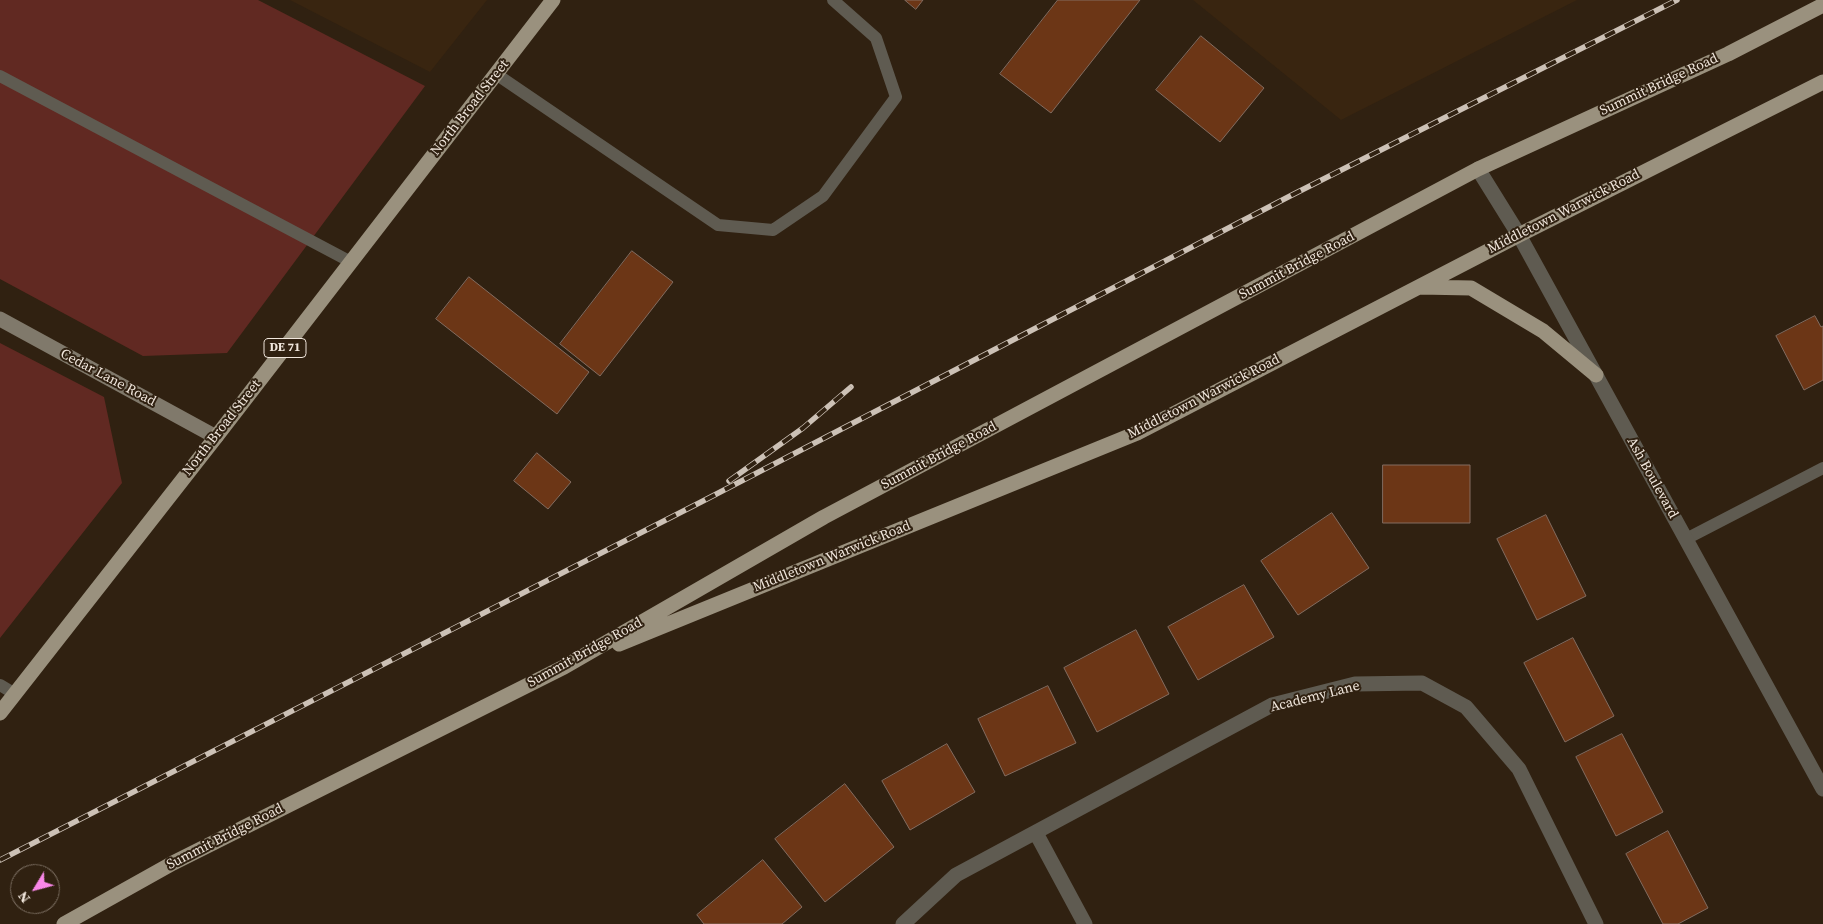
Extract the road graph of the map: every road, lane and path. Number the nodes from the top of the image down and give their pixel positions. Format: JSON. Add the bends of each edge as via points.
{"nodes":[{"id":1,"x":553,"y":0,"type":"edge"},
{"id":2,"x":833,"y":0,"type":"edge"},
{"id":3,"x":1823,"y":5,"type":"edge"},
{"id":4,"x":496,"y":74,"type":"junction"},
{"id":5,"x":0,"y":76,"type":"edge"},
{"id":6,"x":1823,"y":82,"type":"edge"},
{"id":7,"x":1478,"y":169,"type":"junction"},
{"id":8,"x":1518,"y":235,"type":"junction"},
{"id":9,"x":351,"y":262,"type":"junction"},
{"id":10,"x":1418,"y":287,"type":"junction"},
{"id":11,"x":0,"y":320,"type":"edge"},
{"id":12,"x":1596,"y":375,"type":"junction"},
{"id":13,"x":216,"y":437,"type":"junction"},
{"id":14,"x":1823,"y":468,"type":"edge"},
{"id":15,"x":1686,"y":539,"type":"junction"},
{"id":16,"x":564,"y":667,"type":"junction"},
{"id":17,"x":0,"y":685,"type":"edge"},
{"id":18,"x":15,"y":694,"type":"junction"},
{"id":19,"x":0,"y":713,"type":"edge"},
{"id":20,"x":1823,"y":789,"type":"edge"},
{"id":21,"x":1036,"y":833,"type":"junction"},
{"id":22,"x":64,"y":924,"type":"edge"},
{"id":23,"x":903,"y":924,"type":"edge"},
{"id":24,"x":1085,"y":924,"type":"edge"},
{"id":25,"x":1596,"y":924,"type":"edge"}],
"edges":[{"from":1,"to":4,"type":"main road","name":"North Broad Street","number":"DE 71"},
{"from":2,"to":4,"type":"lane","via":[[876,38],[896,97],[822,196],[773,230],[718,225]]},
{"from":3,"to":7,"type":"main road","name":"Summit Bridge Road","via":[[1728,54]]},
{"from":4,"to":9,"type":"main road","name":"North Broad Street","number":"DE 71"},
{"from":5,"to":9,"type":"lane"},
{"from":6,"to":8,"type":"main road","name":"Middletown Warwick Road"},
{"from":7,"to":8,"type":"street","name":"Ash Boulevard"},
{"from":7,"to":16,"type":"main road","name":"Summit Bridge Road","via":[[824,517]]},
{"from":8,"to":10,"type":"main road","name":"Middletown Warwick Road"},
{"from":8,"to":12,"type":"street","name":"Ash Boulevard"},
{"from":9,"to":13,"type":"main road","name":"North Broad Street","number":"DE 71"},
{"from":10,"to":12,"type":"main road","via":[[1471,288],[1543,331]]},
{"from":10,"to":16,"type":"main road","name":"Middletown Warwick Road","via":[[1137,433]]},
{"from":11,"to":13,"type":"street","name":"Cedar Lane Road"},
{"from":12,"to":15,"type":"street","name":"Ash Boulevard"},
{"from":13,"to":18,"type":"main road","name":"North Broad Street","number":"DE 71"},
{"from":14,"to":15,"type":"lane"},
{"from":15,"to":20,"type":"street","name":"Ash Boulevard"},
{"from":16,"to":22,"type":"main road","name":"Summit Bridge Road","via":[[173,863]]},
{"from":17,"to":18,"type":"lane"},
{"from":18,"to":19,"type":"main road","name":"North Broad Street","number":"DE 71"},
{"from":21,"to":23,"type":"street","name":"Academy Lane","via":[[956,875]]},
{"from":21,"to":24,"type":"street"},
{"from":21,"to":25,"type":"street","name":"Academy Lane","via":[[1272,705],[1355,684],[1422,683],[1466,707],[1519,769]]}]}
